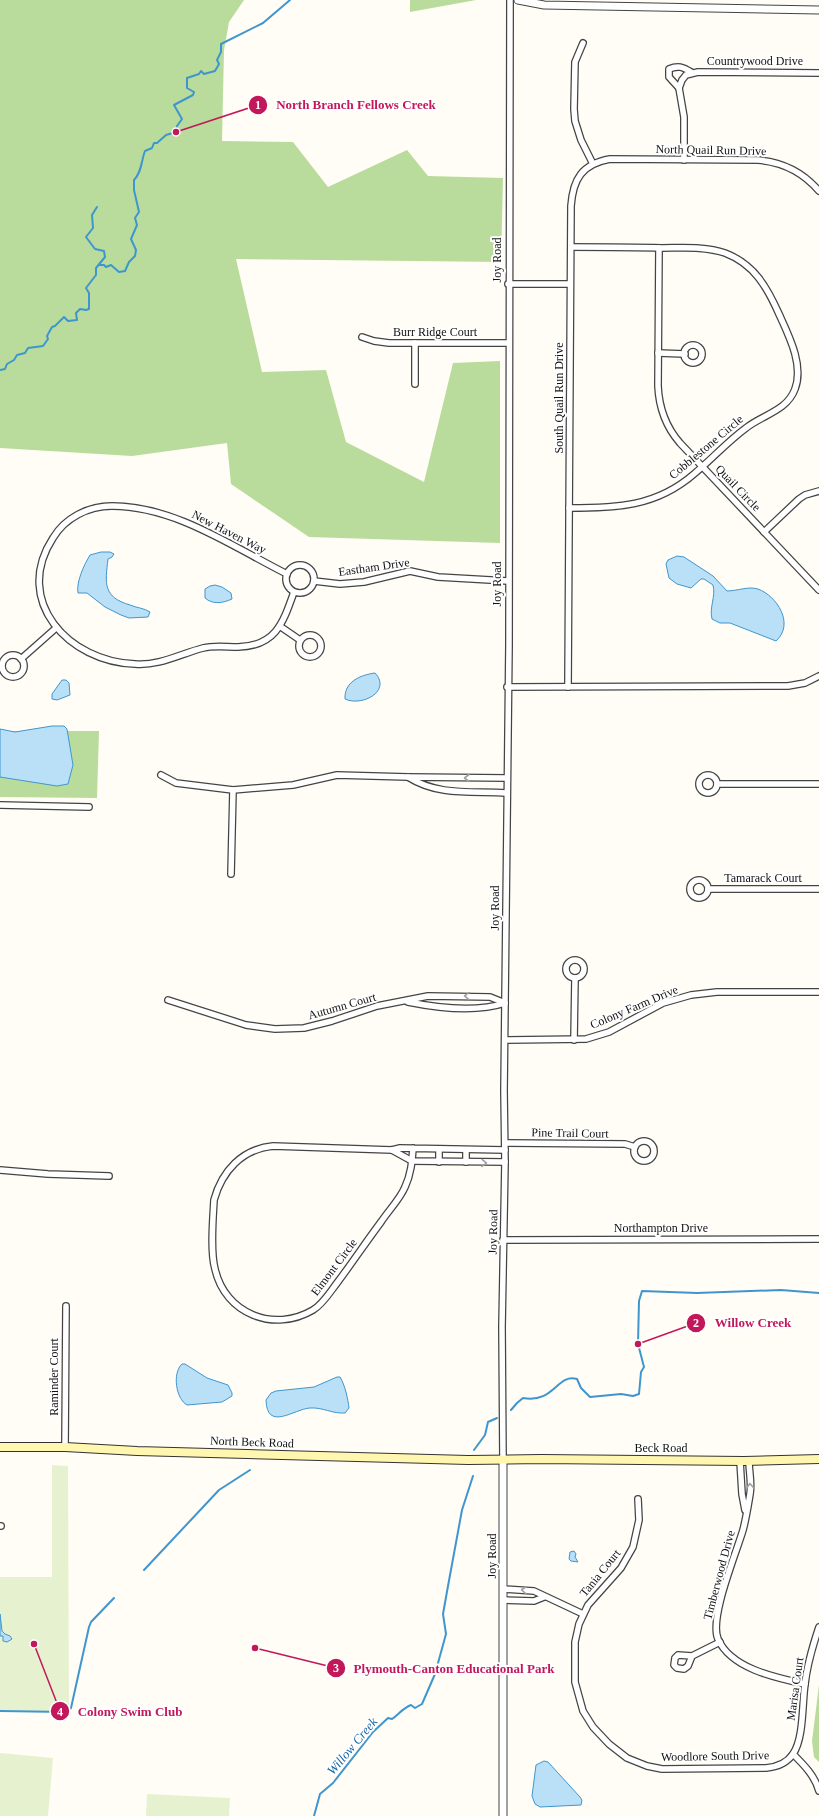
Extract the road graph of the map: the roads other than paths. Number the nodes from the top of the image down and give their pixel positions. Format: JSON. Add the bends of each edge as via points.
{"nodes":[{"id":1,"x":510,"y":0,"type":"edge"},
{"id":2,"x":518,"y":0,"type":"edge"},
{"id":3,"x":819,"y":10,"type":"edge"},
{"id":4,"x":583,"y":43,"type":"dead end"},
{"id":5,"x":691,"y":72,"type":"junction"},
{"id":6,"x":819,"y":73,"type":"edge"},
{"id":7,"x":679,"y":88,"type":"junction"},
{"id":8,"x":684,"y":160,"type":"junction"},
{"id":9,"x":593,"y":164,"type":"junction"},
{"id":10,"x":819,"y":191,"type":"edge"},
{"id":11,"x":571,"y":247,"type":"junction"},
{"id":12,"x":659,"y":248,"type":"junction"},
{"id":13,"x":508,"y":284,"type":"junction"},
{"id":14,"x":570,"y":284,"type":"junction"},
{"id":15,"x":362,"y":336,"type":"dead end"},
{"id":16,"x":415,"y":343,"type":"junction"},
{"id":17,"x":509,"y":343,"type":"junction"},
{"id":18,"x":658,"y":354,"type":"junction"},
{"id":19,"x":685,"y":354,"type":"dead end"},
{"id":20,"x":415,"y":384,"type":"dead end"},
{"id":21,"x":703,"y":467,"type":"junction"},
{"id":22,"x":819,"y":491,"type":"edge"},
{"id":23,"x":569,"y":508,"type":"junction"},
{"id":24,"x":764,"y":532,"type":"junction"},
{"id":25,"x":287,"y":574,"type":"junction"},
{"id":26,"x":314,"y":581,"type":"junction"},
{"id":27,"x":508,"y":581,"type":"junction"},
{"id":28,"x":819,"y":590,"type":"edge"},
{"id":29,"x":294,"y":592,"type":"junction"},
{"id":30,"x":281,"y":627,"type":"junction"},
{"id":31,"x":56,"y":628,"type":"junction"},
{"id":32,"x":300,"y":640,"type":"dead end"},
{"id":33,"x":21,"y":659,"type":"dead end"},
{"id":34,"x":819,"y":676,"type":"edge"},
{"id":35,"x":508,"y":687,"type":"junction"},
{"id":36,"x":568,"y":687,"type":"junction"},
{"id":37,"x":161,"y":775,"type":"dead end"},
{"id":38,"x":408,"y":777,"type":"junction"},
{"id":39,"x":506,"y":778,"type":"junction"},
{"id":40,"x":717,"y":784,"type":"dead end"},
{"id":41,"x":819,"y":784,"type":"edge"},
{"id":42,"x":233,"y":790,"type":"junction"},
{"id":43,"x":506,"y":793,"type":"junction"},
{"id":44,"x":0,"y":805,"type":"edge"},
{"id":45,"x":89,"y":806,"type":"dead end"},
{"id":46,"x":231,"y":874,"type":"dead end"},
{"id":47,"x":708,"y":889,"type":"dead end"},
{"id":48,"x":819,"y":889,"type":"edge"},
{"id":49,"x":575,"y":978,"type":"dead end"},
{"id":50,"x":819,"y":992,"type":"edge"},
{"id":51,"x":168,"y":1000,"type":"dead end"},
{"id":52,"x":406,"y":1001,"type":"junction"},
{"id":53,"x":505,"y":1003,"type":"junction"},
{"id":54,"x":505,"y":1040,"type":"junction"},
{"id":55,"x":574,"y":1040,"type":"junction"},
{"id":56,"x":505,"y":1143,"type":"junction"},
{"id":57,"x":635,"y":1147,"type":"dead end"},
{"id":58,"x":413,"y":1148,"type":"junction"},
{"id":59,"x":439,"y":1149,"type":"junction"},
{"id":60,"x":392,"y":1150,"type":"junction"},
{"id":61,"x":466,"y":1150,"type":"junction"},
{"id":62,"x":505,"y":1150,"type":"junction"},
{"id":63,"x":412,"y":1161,"type":"junction"},
{"id":64,"x":439,"y":1162,"type":"junction"},
{"id":65,"x":466,"y":1162,"type":"junction"},
{"id":66,"x":505,"y":1162,"type":"junction"},
{"id":67,"x":0,"y":1170,"type":"edge"},
{"id":68,"x":109,"y":1176,"type":"dead end"},
{"id":69,"x":819,"y":1239,"type":"edge"},
{"id":70,"x":503,"y":1240,"type":"junction"},
{"id":71,"x":66,"y":1306,"type":"dead end"},
{"id":72,"x":0,"y":1447,"type":"edge"},
{"id":73,"x":65,"y":1447,"type":"junction"},
{"id":74,"x":819,"y":1459,"type":"edge"},
{"id":75,"x":749,"y":1460,"type":"junction"},
{"id":76,"x":503,"y":1461,"type":"junction"},
{"id":77,"x":740,"y":1461,"type":"junction"},
{"id":78,"x":638,"y":1499,"type":"dead end"},
{"id":79,"x":746,"y":1512,"type":"junction"},
{"id":80,"x":503,"y":1589,"type":"junction"},
{"id":81,"x":544,"y":1597,"type":"junction"},
{"id":82,"x":503,"y":1600,"type":"junction"},
{"id":83,"x":583,"y":1614,"type":"junction"},
{"id":84,"x":819,"y":1627,"type":"edge"},
{"id":85,"x":720,"y":1642,"type":"junction"},
{"id":86,"x":692,"y":1656,"type":"dead end"},
{"id":87,"x":804,"y":1684,"type":"junction"},
{"id":88,"x":793,"y":1754,"type":"junction"},
{"id":89,"x":819,"y":1791,"type":"edge"},
{"id":90,"x":502,"y":1816,"type":"edge"}],
"edges":[{"from":1,"to":13,"type":"street","name":"Joy Road"},
{"from":2,"to":3,"type":"street","via":[[544,5]]},
{"from":4,"to":9,"type":"street","via":[[575,62],[575,121]]},
{"from":5,"to":6,"type":"street","name":"Countrywood Drive"},
{"from":5,"to":7,"type":"street","name":"Countrywood Drive","via":[[682,80]]},
{"from":5,"to":7,"type":"street","name":"Countrywood Drive","via":[[675,66],[669,69],[669,77]]},
{"from":7,"to":8,"type":"street","name":"Countrywood Drive","via":[[684,117]]},
{"from":8,"to":9,"type":"street","name":"North Quail Run Drive","via":[[610,159]]},
{"from":8,"to":10,"type":"street","name":"North Quail Run Drive","via":[[775,162],[799,173]]},
{"from":9,"to":11,"type":"street","name":"South Quail Run Drive","via":[[580,174],[573,189]]},
{"from":11,"to":12,"type":"street","name":"Cobblestone Circle"},
{"from":11,"to":14,"type":"street","name":"South Quail Run Drive"},
{"from":12,"to":18,"type":"street","name":"Quail Circle"},
{"from":12,"to":21,"type":"street","name":"Cobblestone Circle","via":[[713,250],[732,256],[747,266],[759,277],[768,291],[790,338],[795,355],[796,386],[788,401],[746,428]]},
{"from":13,"to":14,"type":"street"},
{"from":13,"to":17,"type":"street","name":"Joy Road"},
{"from":14,"to":23,"type":"street","name":"South Quail Run Drive"},
{"from":15,"to":16,"type":"street","name":"Burr Ridge Court","via":[[374,341]]},
{"from":16,"to":17,"type":"street","name":"Burr Ridge Court"},
{"from":16,"to":20,"type":"street"},
{"from":17,"to":27,"type":"street","name":"Joy Road"},
{"from":18,"to":19,"type":"street"},
{"from":18,"to":21,"type":"street","name":"Quail Circle","via":[[658,394],[664,417],[676,438]]},
{"from":21,"to":23,"type":"street","name":"Cobblestone Circle","via":[[674,488],[646,501],[615,508]]},
{"from":21,"to":24,"type":"street","name":"Quail Circle"},
{"from":22,"to":24,"type":"street","via":[[799,499]]},
{"from":23,"to":36,"type":"street","name":"South Quail Run Drive"},
{"from":24,"to":28,"type":"street","name":"Quail Circle"},
{"from":25,"to":26,"type":"street","via":[[295,565],[307,566],[314,575]]},
{"from":25,"to":29,"type":"street","via":[[287,584]]},
{"from":25,"to":31,"type":"street","name":"New Haven Way","via":[[191,524],[126,507],[97,508],[75,516],[59,527],[42,558],[39,590]]},
{"from":26,"to":27,"type":"street","name":"Eastham Drive","via":[[340,584],[364,582],[410,571],[445,578]]},
{"from":26,"to":29,"type":"street","via":[[313,586],[305,593]]},
{"from":27,"to":35,"type":"street","name":"Joy Road"},
{"from":29,"to":30,"type":"street"},
{"from":30,"to":31,"type":"street","via":[[267,640],[251,646],[202,648],[161,662],[135,664],[108,660],[84,650]]},
{"from":30,"to":32,"type":"street"},
{"from":31,"to":33,"type":"street"},
{"from":34,"to":36,"type":"street","via":[[805,684],[788,686]]},
{"from":35,"to":36,"type":"street"},
{"from":35,"to":39,"type":"street","name":"Joy Road"},
{"from":37,"to":42,"type":"street","via":[[176,783]]},
{"from":39,"to":38,"type":"street","one_way":true},
{"from":38,"to":42,"type":"street","via":[[337,775],[293,785]]},
{"from":38,"to":43,"type":"street","via":[[438,791]]},
{"from":39,"to":43,"type":"street","name":"Joy Road"},
{"from":40,"to":41,"type":"street"},
{"from":42,"to":46,"type":"street"},
{"from":43,"to":53,"type":"street","name":"Joy Road"},
{"from":44,"to":45,"type":"street"},
{"from":47,"to":48,"type":"street","name":"Tamarack Court"},
{"from":49,"to":55,"type":"street"},
{"from":50,"to":55,"type":"street","name":"Colony Farm Drive","via":[[717,992],[691,995],[663,1003],[608,1032]]},
{"from":51,"to":52,"type":"street","name":"Autumn Court","via":[[246,1025],[275,1029],[304,1028],[377,1006]]},
{"from":52,"to":53,"type":"street","name":"Autumn Court","via":[[428,1006],[461,1008],[490,1008]]},
{"from":53,"to":52,"type":"street","name":"Autumn Court","one_way":true,"via":[[490,997],[428,996]]},
{"from":53,"to":54,"type":"street","name":"Joy Road"},
{"from":54,"to":55,"type":"street","name":"Colony Farm Drive"},
{"from":54,"to":56,"type":"street","name":"Joy Road"},
{"from":56,"to":57,"type":"street","name":"Pine Trail Court","via":[[625,1144]]},
{"from":56,"to":62,"type":"street","name":"Joy Road"},
{"from":58,"to":59,"type":"street","name":"Elmont Circle"},
{"from":58,"to":60,"type":"street","name":"Elmont Circle"},
{"from":58,"to":63,"type":"street","name":"Elmont Circle"},
{"from":59,"to":61,"type":"street","name":"Elmont Circle"},
{"from":59,"to":64,"type":"street"},
{"from":60,"to":63,"type":"street","name":"Elmont Circle"},
{"from":60,"to":63,"type":"street","name":"Elmont Circle","via":[[273,1146],[238,1160],[221,1180],[214,1206],[214,1265],[218,1280],[228,1297],[249,1314],[265,1319],[288,1320],[314,1309],[344,1274],[404,1188]]},
{"from":61,"to":62,"type":"street","name":"Elmont Circle"},
{"from":61,"to":65,"type":"street"},
{"from":62,"to":66,"type":"street","name":"Joy Road"},
{"from":63,"to":64,"type":"street","name":"Elmont Circle"},
{"from":64,"to":65,"type":"street","name":"Elmont Circle"},
{"from":65,"to":66,"type":"street","name":"Elmont Circle","one_way":true},
{"from":66,"to":70,"type":"street","name":"Joy Road"},
{"from":67,"to":68,"type":"street"},
{"from":69,"to":70,"type":"street","name":"Northampton Drive"},
{"from":70,"to":76,"type":"street","name":"Joy Road"},
{"from":71,"to":73,"type":"street","name":"Raminder Court"},
{"from":72,"to":73,"type":"main road","name":"North Beck Road"},
{"from":73,"to":76,"type":"main road","name":"North Beck Road"},
{"from":74,"to":75,"type":"main road","name":"Beck Road"},
{"from":75,"to":77,"type":"main road","name":"Beck Road"},
{"from":79,"to":75,"type":"street","name":"Timberwood Drive","one_way":true,"via":[[750,1493]]},
{"from":76,"to":77,"type":"main road","name":"Beck Road"},
{"from":76,"to":80,"type":"street","name":"Joy Road"},
{"from":77,"to":79,"type":"street","name":"Timberwood Drive"},
{"from":78,"to":83,"type":"street","name":"Tania Court","via":[[639,1525],[630,1554]]},
{"from":79,"to":85,"type":"street","name":"Timberwood Drive","via":[[716,1620]]},
{"from":81,"to":80,"type":"street","one_way":true,"via":[[534,1591]]},
{"from":80,"to":82,"type":"street","name":"Joy Road"},
{"from":81,"to":82,"type":"street","via":[[534,1601]]},
{"from":81,"to":83,"type":"street"},
{"from":82,"to":90,"type":"street","name":"Joy Road"},
{"from":83,"to":88,"type":"street","name":"Woodlore South Drive","via":[[575,1642],[576,1692],[590,1724],[620,1754],[647,1766],[662,1769],[771,1768],[782,1764]]},
{"from":84,"to":87,"type":"street","name":"Marisa Court"},
{"from":85,"to":86,"type":"street"},
{"from":85,"to":87,"type":"street","via":[[737,1659],[754,1670]]},
{"from":87,"to":88,"type":"street","name":"Marisa Court","via":[[800,1737]]},
{"from":88,"to":89,"type":"street","via":[[808,1769]]}]}
